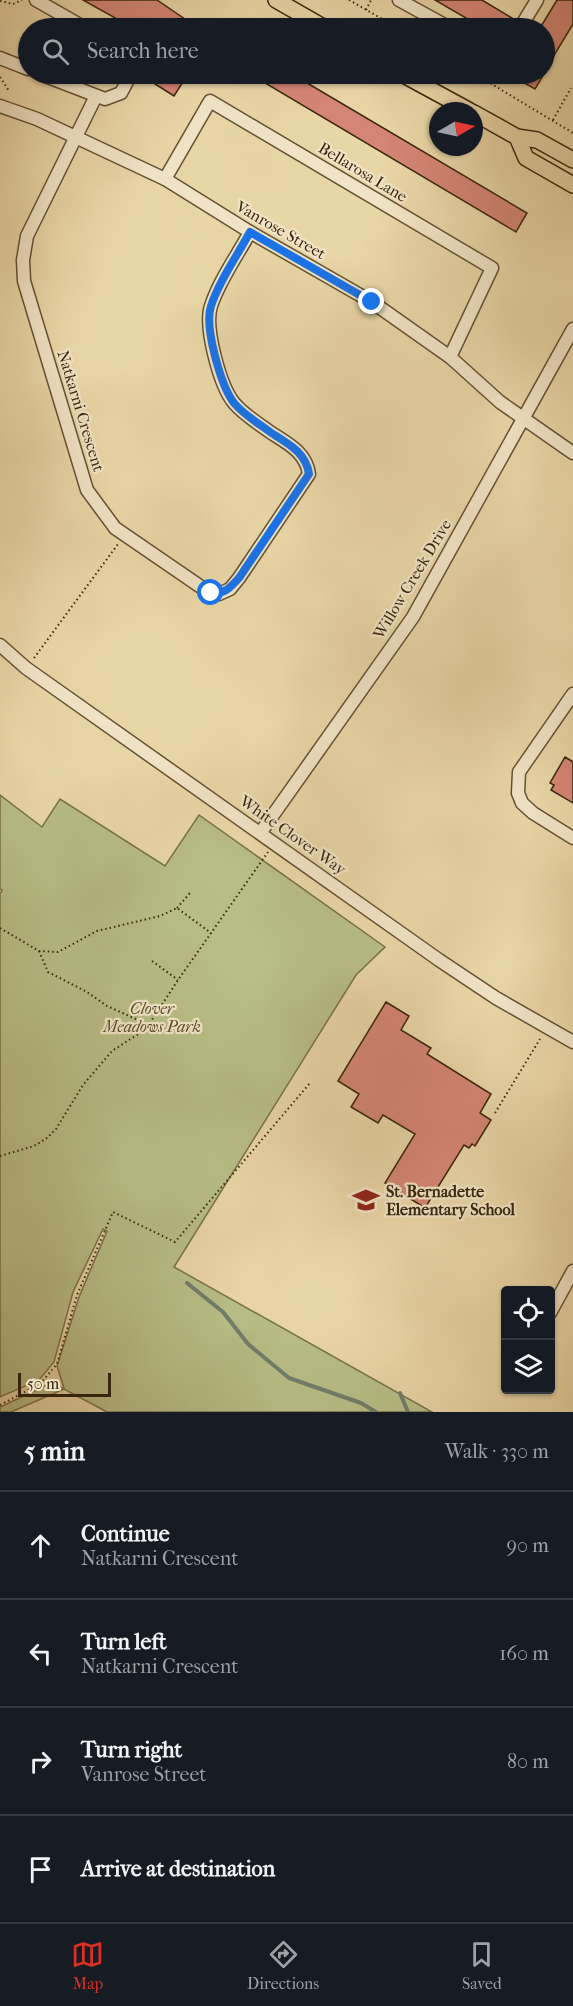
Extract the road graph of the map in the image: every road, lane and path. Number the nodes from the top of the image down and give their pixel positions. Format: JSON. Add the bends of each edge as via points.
{"nodes":[{"id":1,"x":22,"y":0,"type":"edge"},
{"id":2,"x":36,"y":0,"type":"edge"},
{"id":3,"x":276,"y":0,"type":"edge"},
{"id":4,"x":349,"y":0,"type":"edge"},
{"id":5,"x":371,"y":0,"type":"edge"},
{"id":6,"x":399,"y":0,"type":"edge"},
{"id":7,"x":537,"y":0,"type":"edge"},
{"id":8,"x":0,"y":1,"type":"edge"},
{"id":9,"x":366,"y":10,"type":"junction"},
{"id":10,"x":59,"y":18,"type":"edge"},
{"id":11,"x":308,"y":18,"type":"edge"},
{"id":12,"x":380,"y":18,"type":"edge"},
{"id":13,"x":432,"y":18,"type":"edge"},
{"id":14,"x":526,"y":18,"type":"edge"},
{"id":15,"x":0,"y":58,"type":"edge"},
{"id":16,"x":18,"y":65,"type":"edge"},
{"id":17,"x":0,"y":77,"type":"edge"},
{"id":18,"x":65,"y":84,"type":"edge"},
{"id":19,"x":125,"y":84,"type":"edge"},
{"id":20,"x":420,"y":84,"type":"edge"},
{"id":21,"x":493,"y":84,"type":"edge"},
{"id":22,"x":571,"y":88,"type":"dead end"},
{"id":23,"x":9,"y":91,"type":"dead end"},
{"id":24,"x":96,"y":96,"type":"junction"},
{"id":25,"x":453,"y":102,"type":"edge"},
{"id":26,"x":0,"y":106,"type":"edge"},
{"id":27,"x":483,"y":118,"type":"edge"},
{"id":28,"x":552,"y":121,"type":"junction"},
{"id":29,"x":573,"y":134,"type":"edge"},
{"id":30,"x":517,"y":137,"type":"junction"},
{"id":31,"x":75,"y":139,"type":"junction"},
{"id":32,"x":573,"y":160,"type":"edge"},
{"id":33,"x":165,"y":179,"type":"junction"},
{"id":34,"x":573,"y":185,"type":"edge"},
{"id":35,"x":250,"y":232,"type":"junction"},
{"id":36,"x":573,"y":329,"type":"edge"},
{"id":37,"x":450,"y":357,"type":"junction"},
{"id":38,"x":523,"y":419,"type":"junction"},
{"id":39,"x":573,"y":453,"type":"edge"},
{"id":40,"x":125,"y":535,"type":"junction"},
{"id":41,"x":0,"y":645,"type":"edge"},
{"id":42,"x":26,"y":668,"type":"junction"},
{"id":43,"x":573,"y":694,"type":"edge"},
{"id":44,"x":261,"y":832,"type":"junction"},
{"id":45,"x":573,"y":838,"type":"edge"},
{"id":46,"x":275,"y":843,"type":"junction"},
{"id":47,"x":190,"y":893,"type":"dead end"},
{"id":48,"x":177,"y":908,"type":"junction"},
{"id":49,"x":0,"y":928,"type":"edge"},
{"id":50,"x":211,"y":933,"type":"junction"},
{"id":51,"x":39,"y":951,"type":"junction"},
{"id":52,"x":152,"y":961,"type":"dead end"},
{"id":53,"x":177,"y":980,"type":"junction"},
{"id":54,"x":149,"y":1025,"type":"junction"},
{"id":55,"x":547,"y":1028,"type":"junction"},
{"id":56,"x":573,"y":1042,"type":"edge"},
{"id":57,"x":310,"y":1083,"type":"dead end"},
{"id":58,"x":495,"y":1113,"type":"dead end"},
{"id":59,"x":0,"y":1156,"type":"edge"},
{"id":60,"x":573,"y":1271,"type":"edge"},
{"id":61,"x":555,"y":1304,"type":"edge"},
{"id":62,"x":0,"y":1405,"type":"edge"}],
"edges":[{"from":1,"to":8,"type":"path","via":[[13,4]]},
{"from":2,"to":10,"type":"street"},
{"from":3,"to":11,"type":"main road"},
{"from":4,"to":9,"type":"path"},
{"from":5,"to":9,"type":"path"},
{"from":6,"to":13,"type":"street"},
{"from":7,"to":14,"type":"street"},
{"from":9,"to":12,"type":"path"},
{"from":15,"to":16,"type":"street"},
{"from":17,"to":23,"type":"path"},
{"from":18,"to":24,"type":"street"},
{"from":19,"to":24,"type":"street","via":[[118,95],[105,99]]},
{"from":20,"to":25,"type":"main road"},
{"from":21,"to":28,"type":"path"},
{"from":22,"to":28,"type":"path"},
{"from":24,"to":31,"type":"street","name":"Natkarni Crescent"},
{"from":26,"to":31,"type":"street","name":"Vanrose Street"},
{"from":27,"to":30,"type":"main road"},
{"from":28,"to":29,"type":"path"},
{"from":30,"to":32,"type":"main road","via":[[537,140]]},
{"from":30,"to":34,"type":"main road","via":[[526,158]]},
{"from":31,"to":33,"type":"street","name":"Vanrose Street"},
{"from":31,"to":40,"type":"street","name":"Natkarni Crescent","via":[[27,236],[24,281],[87,490],[115,528]]},
{"from":33,"to":35,"type":"street","name":"Vanrose Street"},
{"from":33,"to":37,"type":"street","name":"Bellarosa Lane","via":[[210,101],[492,268]]},
{"from":35,"to":37,"type":"street","name":"Vanrose Street","via":[[372,302]]},
{"from":35,"to":40,"type":"street","name":"Natkarni Crescent","via":[[210,307],[213,347],[233,402],[298,451],[308,463],[309,474],[239,578],[219,594],[201,587]]},
{"from":36,"to":38,"type":"street","name":"Willow Creek Drive"},
{"from":37,"to":38,"type":"street","name":"Vanrose Street"},
{"from":38,"to":39,"type":"street","name":"Vanrose Street"},
{"from":38,"to":44,"type":"street","name":"Willow Creek Drive","via":[[413,617]]},
{"from":40,"to":42,"type":"path"},
{"from":41,"to":42,"type":"street","name":"White Clover Way"},
{"from":42,"to":44,"type":"street","name":"White Clover Way"},
{"from":43,"to":45,"type":"street","via":[[519,772],[519,793],[522,803],[533,813]]},
{"from":44,"to":46,"type":"street","name":"White Clover Way"},
{"from":46,"to":50,"type":"path"},
{"from":46,"to":55,"type":"street","name":"White Clover Way","via":[[455,971]]},
{"from":47,"to":48,"type":"path"},
{"from":48,"to":50,"type":"path"},
{"from":48,"to":51,"type":"path","via":[[97,931],[58,952]]},
{"from":49,"to":51,"type":"path"},
{"from":50,"to":53,"type":"path"},
{"from":51,"to":54,"type":"path","via":[[48,972]]},
{"from":52,"to":53,"type":"path"},
{"from":53,"to":54,"type":"path"},
{"from":54,"to":59,"type":"path","via":[[112,1051],[83,1085],[56,1129],[34,1146]]},
{"from":55,"to":56,"type":"street","name":"White Clover Way"},
{"from":55,"to":58,"type":"path"},
{"from":57,"to":62,"type":"path","via":[[175,1242],[113,1212],[77,1295],[57,1364],[40,1384]]},
{"from":60,"to":61,"type":"street"}]}
